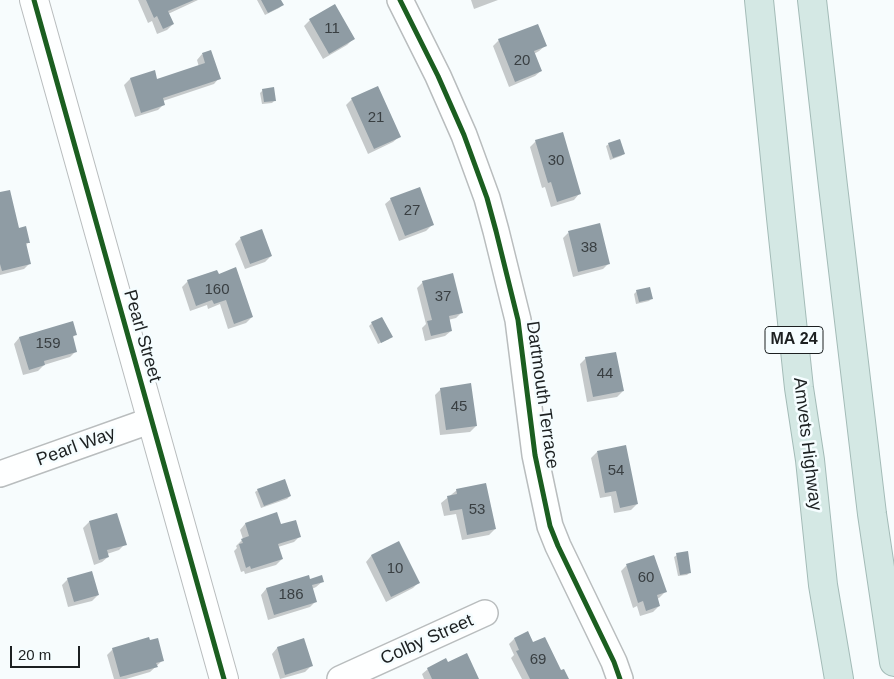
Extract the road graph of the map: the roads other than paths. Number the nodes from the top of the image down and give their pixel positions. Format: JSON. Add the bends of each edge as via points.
{"nodes":[{"id":1,"x":34,"y":0,"type":"edge"},
{"id":2,"x":400,"y":0,"type":"edge"},
{"id":3,"x":759,"y":0,"type":"edge"},
{"id":4,"x":812,"y":0,"type":"edge"},
{"id":5,"x":152,"y":420,"type":"junction"},
{"id":6,"x":0,"y":474,"type":"edge"},
{"id":7,"x":485,"y":613,"type":"dead end"},
{"id":8,"x":894,"y":662,"type":"edge"},
{"id":9,"x":224,"y":679,"type":"edge"},
{"id":10,"x":340,"y":679,"type":"edge"},
{"id":11,"x":620,"y":679,"type":"edge"},
{"id":12,"x":839,"y":679,"type":"edge"}],
"edges":[{"from":1,"to":5,"type":"street","name":"Pearl Street"},
{"from":2,"to":11,"type":"street","name":"Dartmouth Terrace","via":[[464,135],[487,198],[518,320],[535,455],[550,526]]},
{"from":3,"to":12,"type":"highway","name":"Amvets Highway","number":"MA 24","via":[[799,388]]},
{"from":4,"to":8,"type":"highway","via":[[872,514]]},
{"from":5,"to":6,"type":"street","name":"Pearl Way"},
{"from":5,"to":9,"type":"street","name":"Pearl Street"},
{"from":7,"to":10,"type":"street","name":"Colby Street"}]}
